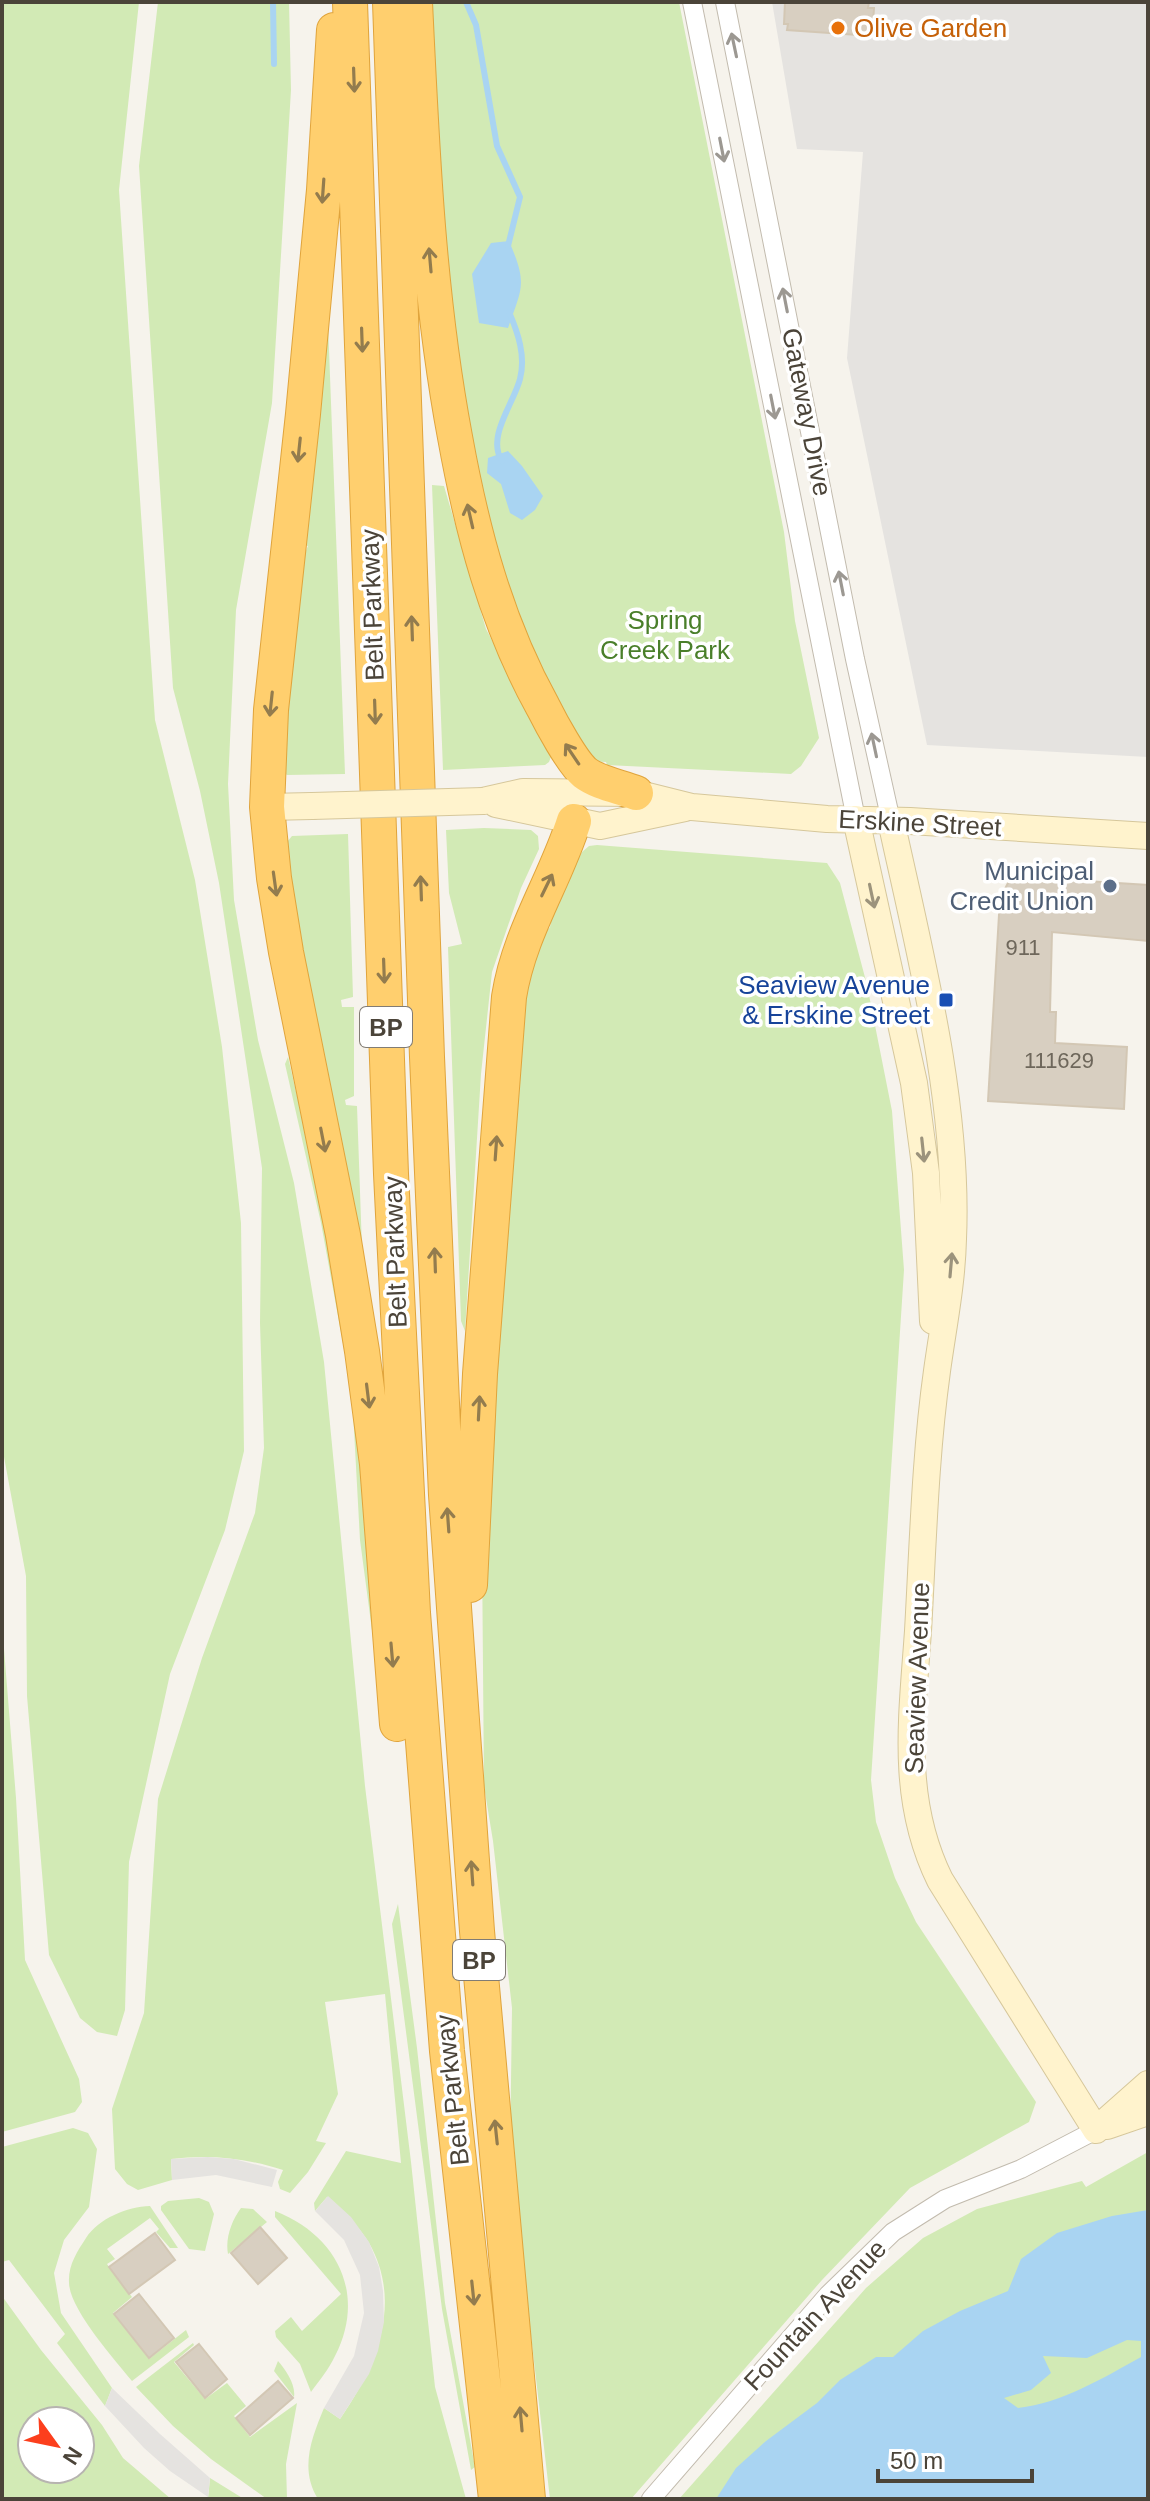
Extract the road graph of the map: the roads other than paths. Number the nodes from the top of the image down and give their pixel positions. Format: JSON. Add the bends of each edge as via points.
{"nodes":[{"id":1,"x":338,"y":2,"type":"edge"},
{"id":2,"x":350,"y":2,"type":"edge"},
{"id":3,"x":390,"y":2,"type":"edge"},
{"id":4,"x":415,"y":2,"type":"edge"},
{"id":5,"x":692,"y":2,"type":"edge"},
{"id":6,"x":725,"y":2,"type":"edge"},
{"id":7,"x":636,"y":793,"type":"junction"},
{"id":8,"x":483,"y":801,"type":"junction"},
{"id":9,"x":267,"y":807,"type":"junction"},
{"id":10,"x":692,"y":807,"type":"junction"},
{"id":11,"x":856,"y":819,"type":"junction"},
{"id":12,"x":574,"y":821,"type":"junction"},
{"id":13,"x":891,"y":821,"type":"junction"},
{"id":14,"x":1148,"y":836,"type":"edge"},
{"id":15,"x":937,"y":1370,"type":"junction"},
{"id":16,"x":461,"y":1709,"type":"junction"},
{"id":17,"x":447,"y":2051,"type":"junction"},
{"id":18,"x":1148,"y":2084,"type":"edge"},
{"id":19,"x":1148,"y":2112,"type":"edge"},
{"id":20,"x":1096,"y":2130,"type":"junction"},
{"id":21,"x":517,"y":2498,"type":"edge"},
{"id":22,"x":651,"y":2499,"type":"edge"}],
"edges":[{"from":1,"to":9,"type":"highway","one_way":true,"via":[[271,710]]},
{"from":2,"to":17,"type":"highway","name":"Belt Parkway","number":"BP","one_way":true,"via":[[396,1285],[420,1721]]},
{"from":16,"to":3,"type":"highway","name":"Belt Parkway","number":"BP","one_way":true,"via":[[435,1276]]},
{"from":7,"to":4,"type":"highway","one_way":true,"via":[[586,773],[565,745],[507,633],[476,540],[434,305]]},
{"from":5,"to":11,"type":"street","name":"Gateway Drive","one_way":true},
{"from":13,"to":6,"type":"street","name":"Gateway Drive","one_way":true},
{"from":7,"to":8,"type":"main road","name":"Erskine Street","via":[[523,792]]},
{"from":7,"to":10,"type":"main road","name":"Erskine Street"},
{"from":8,"to":9,"type":"main road","name":"Erskine Street","bridge":true},
{"from":8,"to":12,"type":"main road","name":"Erskine Street"},
{"from":9,"to":17,"type":"highway","one_way":true,"via":[[284,940],[362,1351],[377,1464],[408,1858]]},
{"from":10,"to":11,"type":"main road","name":"Erskine Street"},
{"from":10,"to":12,"type":"main road","name":"Erskine Street","via":[[600,826]]},
{"from":11,"to":13,"type":"main road","name":"Erskine Street"},
{"from":11,"to":15,"type":"main road","name":"Seaview Avenue","one_way":true,"via":[[921,1127]]},
{"from":16,"to":12,"type":"highway","one_way":true,"via":[[507,1010],[519,950]]},
{"from":13,"to":14,"type":"main road","name":"Erskine Street"},
{"from":15,"to":13,"type":"main road","name":"Seaview Avenue","one_way":true,"via":[[953,1239],[951,1148],[940,1062]]},
{"from":15,"to":20,"type":"main road","name":"Seaview Avenue","via":[[912,1726],[918,1820],[940,1880]]},
{"from":21,"to":16,"type":"highway","name":"Belt Parkway","number":"BP","one_way":true},
{"from":17,"to":21,"type":"highway","name":"Belt Parkway","number":"BP","one_way":true},
{"from":18,"to":20,"type":"main road","name":"Fountain Avenue"},
{"from":19,"to":20,"type":"main road","name":"Fountain Avenue"},
{"from":20,"to":22,"type":"street","name":"Fountain Avenue","via":[[1021,2169],[945,2199],[893,2232],[828,2295]]}]}
